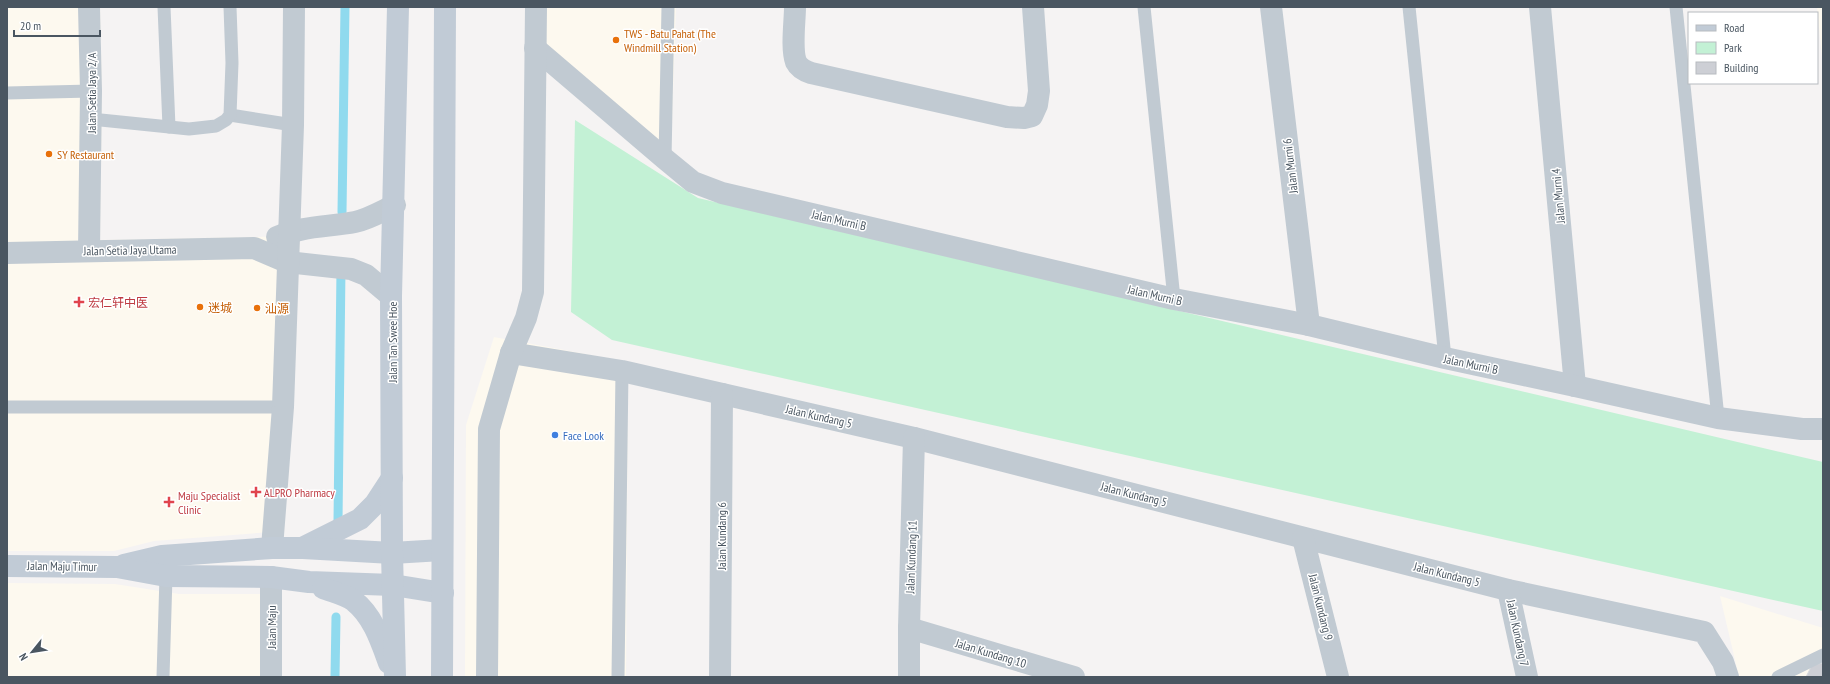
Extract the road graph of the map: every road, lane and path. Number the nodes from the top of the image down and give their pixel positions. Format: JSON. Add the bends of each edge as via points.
{"nodes":[{"id":1,"x":90,"y":7,"type":"edge"},
{"id":2,"x":164,"y":7,"type":"edge"},
{"id":3,"x":230,"y":7,"type":"edge"},
{"id":4,"x":294,"y":7,"type":"edge"},
{"id":5,"x":398,"y":7,"type":"edge"},
{"id":6,"x":445,"y":7,"type":"edge"},
{"id":7,"x":536,"y":7,"type":"edge"},
{"id":8,"x":668,"y":7,"type":"edge"},
{"id":9,"x":795,"y":7,"type":"edge"},
{"id":10,"x":1034,"y":7,"type":"edge"},
{"id":11,"x":1144,"y":7,"type":"edge"},
{"id":12,"x":1271,"y":7,"type":"edge"},
{"id":13,"x":1409,"y":7,"type":"edge"},
{"id":14,"x":1540,"y":7,"type":"edge"},
{"id":15,"x":1676,"y":7,"type":"edge"},
{"id":16,"x":535,"y":48,"type":"junction"},
{"id":17,"x":92,"y":91,"type":"junction"},
{"id":18,"x":7,"y":93,"type":"edge"},
{"id":19,"x":230,"y":114,"type":"junction"},
{"id":20,"x":91,"y":119,"type":"junction"},
{"id":21,"x":293,"y":125,"type":"junction"},
{"id":22,"x":169,"y":127,"type":"junction"},
{"id":23,"x":665,"y":159,"type":"junction"},
{"id":24,"x":395,"y":205,"type":"junction"},
{"id":25,"x":289,"y":231,"type":"junction"},
{"id":26,"x":254,"y":248,"type":"junction"},
{"id":27,"x":89,"y":251,"type":"junction"},
{"id":28,"x":7,"y":253,"type":"edge"},
{"id":29,"x":287,"y":262,"type":"junction"},
{"id":30,"x":392,"y":296,"type":"junction"},
{"id":31,"x":1174,"y":299,"type":"junction"},
{"id":32,"x":1309,"y":325,"type":"junction"},
{"id":33,"x":511,"y":353,"type":"junction"},
{"id":34,"x":1445,"y":358,"type":"junction"},
{"id":35,"x":622,"y":370,"type":"junction"},
{"id":36,"x":1575,"y":386,"type":"junction"},
{"id":37,"x":722,"y":394,"type":"junction"},
{"id":38,"x":7,"y":407,"type":"edge"},
{"id":39,"x":283,"y":407,"type":"junction"},
{"id":40,"x":1718,"y":418,"type":"junction"},
{"id":41,"x":1823,"y":430,"type":"edge"},
{"id":42,"x":914,"y":438,"type":"junction"},
{"id":43,"x":392,"y":478,"type":"junction"},
{"id":44,"x":1303,"y":538,"type":"junction"},
{"id":45,"x":272,"y":548,"type":"junction"},
{"id":46,"x":303,"y":548,"type":"junction"},
{"id":47,"x":442,"y":550,"type":"junction"},
{"id":48,"x":392,"y":553,"type":"junction"},
{"id":49,"x":7,"y":566,"type":"edge"},
{"id":50,"x":117,"y":567,"type":"junction"},
{"id":51,"x":166,"y":576,"type":"junction"},
{"id":52,"x":271,"y":577,"type":"junction"},
{"id":53,"x":310,"y":582,"type":"junction"},
{"id":54,"x":393,"y":586,"type":"junction"},
{"id":55,"x":1508,"y":590,"type":"junction"},
{"id":56,"x":443,"y":593,"type":"junction"},
{"id":57,"x":909,"y":628,"type":"junction"},
{"id":58,"x":1823,"y":655,"type":"edge"},
{"id":59,"x":163,"y":677,"type":"edge"},
{"id":60,"x":271,"y":677,"type":"edge"},
{"id":61,"x":395,"y":677,"type":"edge"},
{"id":62,"x":442,"y":677,"type":"edge"},
{"id":63,"x":487,"y":677,"type":"edge"},
{"id":64,"x":618,"y":677,"type":"edge"},
{"id":65,"x":720,"y":677,"type":"edge"},
{"id":66,"x":909,"y":677,"type":"edge"},
{"id":67,"x":1074,"y":677,"type":"edge"},
{"id":68,"x":1338,"y":677,"type":"edge"},
{"id":69,"x":1527,"y":677,"type":"edge"},
{"id":70,"x":1728,"y":677,"type":"edge"},
{"id":71,"x":1778,"y":677,"type":"edge"}],
"edges":[{"from":1,"to":17,"type":"street","name":"Jalan Setia Jaya 2/A"},
{"from":2,"to":22,"type":"lane"},
{"from":3,"to":19,"type":"lane"},
{"from":4,"to":21,"type":"street"},
{"from":5,"to":24,"type":"main road","name":"Jalan Tan Swee Hoe"},
{"from":6,"to":47,"type":"main road"},
{"from":7,"to":16,"type":"street"},
{"from":8,"to":23,"type":"lane"},
{"from":9,"to":10,"type":"street","via":[[796,61],[800,67],[811,73],[1007,117],[1024,118],[1032,116],[1039,92]]},
{"from":11,"to":31,"type":"lane"},
{"from":12,"to":32,"type":"street","name":"Jalan Murni 6"},
{"from":13,"to":34,"type":"lane"},
{"from":14,"to":36,"type":"street","name":"Jalan Murni 4"},
{"from":15,"to":40,"type":"lane"},
{"from":16,"to":23,"type":"street","name":"Jalan Murni B"},
{"from":16,"to":33,"type":"street","via":[[533,292],[526,318]]},
{"from":17,"to":18,"type":"lane"},
{"from":17,"to":20,"type":"street","name":"Jalan Setia Jaya 2/A"},
{"from":19,"to":21,"type":"lane"},
{"from":19,"to":22,"type":"lane","via":[[216,126],[189,129]]},
{"from":20,"to":22,"type":"lane"},
{"from":20,"to":27,"type":"street","name":"Jalan Setia Jaya 2/A"},
{"from":21,"to":25,"type":"street"},
{"from":23,"to":31,"type":"street","name":"Jalan Murni B","via":[[694,182],[722,193]]},
{"from":24,"to":25,"type":"street","via":[[355,222]]},
{"from":24,"to":30,"type":"main road","name":"Jalan Tan Swee Hoe"},
{"from":25,"to":26,"type":"street"},
{"from":25,"to":29,"type":"street"},
{"from":26,"to":27,"type":"street","name":"Jalan Setia Jaya Utama"},
{"from":26,"to":29,"type":"street"},
{"from":27,"to":28,"type":"street","name":"Jalan Setia Jaya Utama"},
{"from":29,"to":30,"type":"street","via":[[351,269],[366,274]]},
{"from":29,"to":39,"type":"street"},
{"from":30,"to":43,"type":"main road","name":"Jalan Tan Swee Hoe"},
{"from":31,"to":32,"type":"street","name":"Jalan Murni B"},
{"from":32,"to":34,"type":"street","name":"Jalan Murni B"},
{"from":33,"to":35,"type":"street","name":"Jalan Kundang 5"},
{"from":33,"to":63,"type":"street","via":[[489,429]]},
{"from":34,"to":36,"type":"street","name":"Jalan Murni B"},
{"from":35,"to":37,"type":"street","name":"Jalan Kundang 5"},
{"from":35,"to":64,"type":"lane"},
{"from":36,"to":40,"type":"street","name":"Jalan Murni B"},
{"from":37,"to":42,"type":"street","name":"Jalan Kundang 5"},
{"from":37,"to":65,"type":"street","name":"Jalan Kundang 6"},
{"from":38,"to":39,"type":"lane"},
{"from":39,"to":45,"type":"street"},
{"from":40,"to":41,"type":"street","name":"Jalan Murni B"},
{"from":42,"to":44,"type":"street","name":"Jalan Kundang 5"},
{"from":42,"to":57,"type":"street","name":"Jalan Kundang 11"},
{"from":43,"to":46,"type":"main road","via":[[375,504],[360,519]]},
{"from":43,"to":48,"type":"main road","name":"Jalan Tan Swee Hoe"},
{"from":44,"to":55,"type":"street","name":"Jalan Kundang 5"},
{"from":44,"to":68,"type":"street","name":"Jalan Kundang 9"},
{"from":45,"to":46,"type":"main road"},
{"from":45,"to":50,"type":"main road","via":[[162,556]]},
{"from":46,"to":48,"type":"main road"},
{"from":47,"to":48,"type":"main road"},
{"from":47,"to":56,"type":"main road"},
{"from":48,"to":54,"type":"main road","name":"Jalan Tan Swee Hoe"},
{"from":49,"to":50,"type":"main road","name":"Jalan Maju Timur"},
{"from":50,"to":51,"type":"main road"},
{"from":51,"to":52,"type":"main road"},
{"from":51,"to":59,"type":"lane"},
{"from":52,"to":53,"type":"main road"},
{"from":52,"to":60,"type":"street","name":"Jalan Maju"},
{"from":53,"to":54,"type":"main road"},
{"from":53,"to":61,"type":"main road","via":[[353,601],[366,613],[378,634]]},
{"from":54,"to":56,"type":"main road"},
{"from":54,"to":61,"type":"main road","name":"Jalan Tan Swee Hoe"},
{"from":55,"to":69,"type":"street","name":"Jalan Kundang 7"},
{"from":55,"to":70,"type":"street","name":"Jalan Kundang 5","via":[[1704,632],[1724,662]]},
{"from":56,"to":62,"type":"main road"},
{"from":57,"to":66,"type":"street","name":"Jalan Kundang 11"},
{"from":57,"to":67,"type":"street","name":"Jalan Kundang 10"},
{"from":58,"to":71,"type":"lane"}]}
